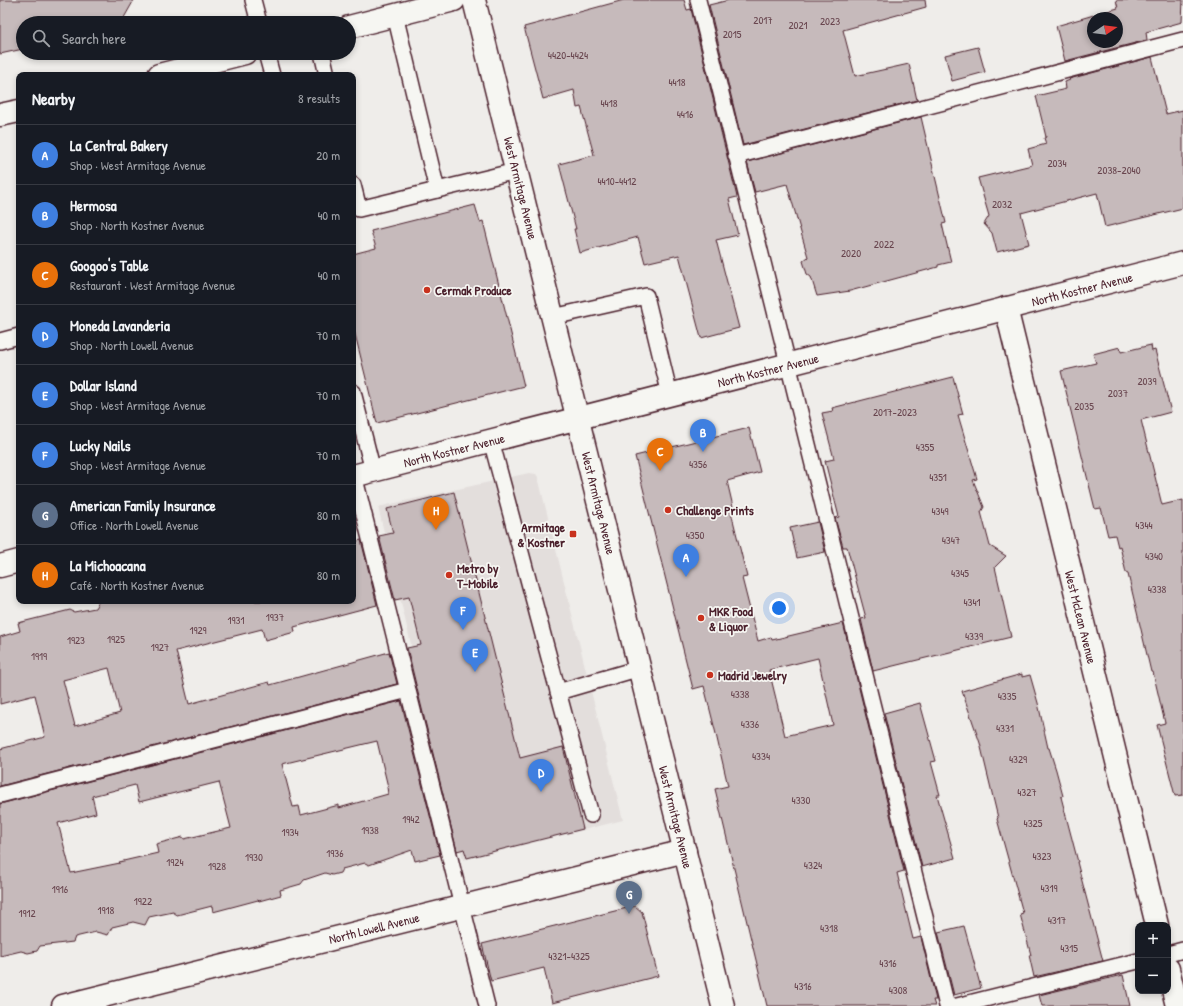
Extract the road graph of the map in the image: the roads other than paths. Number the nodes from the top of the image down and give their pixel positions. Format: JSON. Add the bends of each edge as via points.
{"nodes":[{"id":1,"x":253,"y":0,"type":"edge"},
{"id":2,"x":454,"y":0,"type":"edge"},
{"id":3,"x":474,"y":0,"type":"edge"},
{"id":4,"x":698,"y":0,"type":"edge"},
{"id":5,"x":396,"y":15,"type":"junction"},
{"id":6,"x":257,"y":16,"type":"edge"},
{"id":7,"x":356,"y":25,"type":"edge"},
{"id":8,"x":1183,"y":40,"type":"edge"},
{"id":9,"x":218,"y":60,"type":"edge"},
{"id":10,"x":268,"y":60,"type":"edge"},
{"id":11,"x":324,"y":60,"type":"edge"},
{"id":12,"x":171,"y":72,"type":"edge"},
{"id":13,"x":271,"y":72,"type":"edge"},
{"id":14,"x":326,"y":72,"type":"edge"},
{"id":15,"x":16,"y":111,"type":"edge"},
{"id":16,"x":0,"y":115,"type":"edge"},
{"id":17,"x":736,"y":156,"type":"junction"},
{"id":18,"x":516,"y":171,"type":"junction"},
{"id":19,"x":437,"y":190,"type":"junction"},
{"id":20,"x":356,"y":197,"type":"edge"},
{"id":21,"x":1183,"y":263,"type":"edge"},
{"id":22,"x":1006,"y":308,"type":"junction"},
{"id":23,"x":553,"y":317,"type":"junction"},
{"id":24,"x":16,"y":337,"type":"edge"},
{"id":25,"x":0,"y":341,"type":"edge"},
{"id":26,"x":788,"y":365,"type":"junction"},
{"id":27,"x":670,"y":395,"type":"junction"},
{"id":28,"x":578,"y":418,"type":"junction"},
{"id":29,"x":356,"y":427,"type":"edge"},
{"id":30,"x":491,"y":440,"type":"junction"},
{"id":31,"x":360,"y":474,"type":"edge"},
{"id":32,"x":16,"y":562,"type":"edge"},
{"id":33,"x":0,"y":566,"type":"edge"},
{"id":34,"x":640,"y":668,"type":"junction"},
{"id":35,"x":408,"y":690,"type":"junction"},
{"id":36,"x":558,"y":692,"type":"junction"},
{"id":37,"x":0,"y":794,"type":"edge"},
{"id":38,"x":591,"y":815,"type":"dead end"},
{"id":39,"x":685,"y":851,"type":"junction"},
{"id":40,"x":462,"y":906,"type":"junction"},
{"id":41,"x":1156,"y":922,"type":"edge"},
{"id":42,"x":1183,"y":950,"type":"edge"},
{"id":43,"x":1171,"y":953,"type":"edge"},
{"id":44,"x":1135,"y":962,"type":"edge"},
{"id":45,"x":1171,"y":981,"type":"edge"},
{"id":46,"x":63,"y":1006,"type":"edge"},
{"id":47,"x":487,"y":1006,"type":"edge"},
{"id":48,"x":723,"y":1006,"type":"edge"},
{"id":49,"x":947,"y":1006,"type":"edge"},
{"id":50,"x":957,"y":1006,"type":"edge"},
{"id":51,"x":1177,"y":1006,"type":"edge"}],
"edges":[{"from":1,"to":6,"type":"lane"},
{"from":2,"to":5,"type":"street"},
{"from":3,"to":18,"type":"street","name":"West Armitage Avenue"},
{"from":4,"to":17,"type":"lane"},
{"from":5,"to":7,"type":"street"},
{"from":5,"to":19,"type":"lane"},
{"from":8,"to":17,"type":"lane"},
{"from":9,"to":12,"type":"street"},
{"from":10,"to":13,"type":"lane"},
{"from":11,"to":14,"type":"lane"},
{"from":15,"to":16,"type":"street"},
{"from":17,"to":26,"type":"lane"},
{"from":18,"to":19,"type":"lane"},
{"from":18,"to":23,"type":"street","name":"West Armitage Avenue"},
{"from":19,"to":20,"type":"lane","via":[[359,209]]},
{"from":21,"to":22,"type":"street","name":"North Kostner Avenue"},
{"from":22,"to":26,"type":"street","name":"North Kostner Avenue"},
{"from":22,"to":41,"type":"street","name":"West McLean Avenue"},
{"from":23,"to":27,"type":"lane","via":[[646,296]]},
{"from":23,"to":28,"type":"street","name":"West Armitage Avenue"},
{"from":24,"to":25,"type":"lane"},
{"from":26,"to":27,"type":"street","name":"North Kostner Avenue"},
{"from":26,"to":49,"type":"lane"},
{"from":27,"to":28,"type":"street","name":"North Kostner Avenue"},
{"from":28,"to":30,"type":"street","name":"North Kostner Avenue"},
{"from":28,"to":34,"type":"street","name":"West Armitage Avenue"},
{"from":29,"to":31,"type":"lane"},
{"from":30,"to":31,"type":"street","name":"North Kostner Avenue"},
{"from":30,"to":36,"type":"lane"},
{"from":31,"to":35,"type":"lane"},
{"from":32,"to":33,"type":"street"},
{"from":34,"to":36,"type":"lane"},
{"from":34,"to":39,"type":"street","name":"West Armitage Avenue"},
{"from":35,"to":37,"type":"lane"},
{"from":35,"to":40,"type":"lane"},
{"from":36,"to":38,"type":"lane"},
{"from":39,"to":40,"type":"street","name":"North Lowell Avenue"},
{"from":39,"to":48,"type":"street","name":"West Armitage Avenue"},
{"from":40,"to":46,"type":"street","name":"North Lowell Avenue"},
{"from":40,"to":47,"type":"lane"},
{"from":42,"to":43,"type":"lane"},
{"from":44,"to":50,"type":"lane"},
{"from":45,"to":51,"type":"street"}]}
